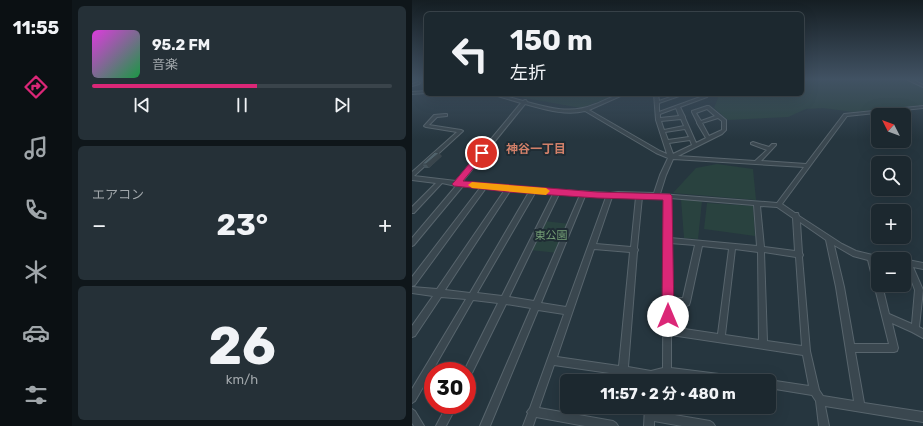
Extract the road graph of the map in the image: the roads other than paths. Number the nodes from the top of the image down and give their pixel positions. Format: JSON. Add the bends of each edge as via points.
{"nodes":[{"id":1,"x":512,"y":99,"type":"edge"},
{"id":2,"x":611,"y":99,"type":"edge"},
{"id":3,"x":656,"y":99,"type":"edge"},
{"id":4,"x":668,"y":99,"type":"edge"},
{"id":5,"x":698,"y":99,"type":"edge"},
{"id":6,"x":524,"y":102,"type":"junction"},
{"id":7,"x":656,"y":103,"type":"junction"},
{"id":8,"x":678,"y":106,"type":"junction"},
{"id":9,"x":923,"y":107,"type":"edge"},
{"id":10,"x":585,"y":109,"type":"junction"},
{"id":11,"x":657,"y":114,"type":"junction"},
{"id":12,"x":445,"y":115,"type":"dead end"},
{"id":13,"x":718,"y":116,"type":"junction"},
{"id":14,"x":682,"y":117,"type":"junction"},
{"id":15,"x":658,"y":120,"type":"junction"},
{"id":16,"x":700,"y":123,"type":"junction"},
{"id":17,"x":687,"y":127,"type":"junction"},
{"id":18,"x":663,"y":131,"type":"junction"},
{"id":19,"x":692,"y":138,"type":"junction"},
{"id":20,"x":708,"y":138,"type":"junction"},
{"id":21,"x":666,"y":142,"type":"junction"},
{"id":22,"x":753,"y":143,"type":"dead end"},
{"id":23,"x":695,"y":145,"type":"junction"},
{"id":24,"x":671,"y":157,"type":"junction"},
{"id":25,"x":756,"y":163,"type":"junction"},
{"id":26,"x":808,"y":166,"type":"junction"},
{"id":27,"x":413,"y":178,"type":"edge"},
{"id":28,"x":440,"y":182,"type":"junction"},
{"id":29,"x":459,"y":184,"type":"junction"},
{"id":30,"x":484,"y":187,"type":"junction"},
{"id":31,"x":508,"y":189,"type":"junction"},
{"id":32,"x":533,"y":191,"type":"junction"},
{"id":33,"x":557,"y":192,"type":"junction"},
{"id":34,"x":584,"y":194,"type":"junction"},
{"id":35,"x":610,"y":195,"type":"junction"},
{"id":36,"x":639,"y":196,"type":"junction"},
{"id":37,"x":656,"y":196,"type":"junction"},
{"id":38,"x":667,"y":196,"type":"junction"},
{"id":39,"x":757,"y":203,"type":"junction"},
{"id":40,"x":778,"y":205,"type":"junction"},
{"id":41,"x":412,"y":211,"type":"edge"},
{"id":42,"x":796,"y":215,"type":"junction"},
{"id":43,"x":830,"y":238,"type":"junction"},
{"id":44,"x":668,"y":240,"type":"junction"},
{"id":45,"x":412,"y":243,"type":"edge"},
{"id":46,"x":700,"y":243,"type":"junction"},
{"id":47,"x":592,"y":246,"type":"junction"},
{"id":48,"x":732,"y":247,"type":"junction"},
{"id":49,"x":761,"y":249,"type":"junction"},
{"id":50,"x":634,"y":250,"type":"junction"},
{"id":51,"x":800,"y":255,"type":"junction"},
{"id":52,"x":871,"y":257,"type":"edge"},
{"id":53,"x":911,"y":264,"type":"edge"},
{"id":54,"x":923,"y":266,"type":"edge"},
{"id":55,"x":911,"y":273,"type":"edge"},
{"id":56,"x":412,"y":283,"type":"edge"},
{"id":57,"x":412,"y":290,"type":"edge"},
{"id":58,"x":881,"y":292,"type":"edge"},
{"id":59,"x":438,"y":294,"type":"junction"},
{"id":60,"x":471,"y":297,"type":"junction"},
{"id":61,"x":504,"y":300,"type":"junction"},
{"id":62,"x":668,"y":300,"type":"junction"},
{"id":63,"x":536,"y":306,"type":"junction"},
{"id":64,"x":568,"y":312,"type":"junction"},
{"id":65,"x":886,"y":317,"type":"junction"},
{"id":66,"x":915,"y":329,"type":"junction"},
{"id":67,"x":668,"y":331,"type":"junction"},
{"id":68,"x":412,"y":333,"type":"edge"},
{"id":69,"x":923,"y":334,"type":"edge"},
{"id":70,"x":721,"y":339,"type":"junction"},
{"id":71,"x":763,"y":345,"type":"junction"},
{"id":72,"x":850,"y":348,"type":"junction"},
{"id":73,"x":806,"y":351,"type":"junction"},
{"id":74,"x":551,"y":360,"type":"junction"},
{"id":75,"x":473,"y":362,"type":"edge"},
{"id":76,"x":623,"y":370,"type":"junction"},
{"id":77,"x":667,"y":372,"type":"junction"},
{"id":78,"x":637,"y":374,"type":"edge"},
{"id":79,"x":662,"y":374,"type":"edge"},
{"id":80,"x":684,"y":374,"type":"edge"},
{"id":81,"x":776,"y":385,"type":"edge"},
{"id":82,"x":815,"y":391,"type":"junction"},
{"id":83,"x":412,"y":398,"type":"edge"},
{"id":84,"x":820,"y":400,"type":"junction"},
{"id":85,"x":860,"y":407,"type":"junction"},
{"id":86,"x":532,"y":412,"type":"junction"},
{"id":87,"x":412,"y":414,"type":"edge"},
{"id":88,"x":447,"y":414,"type":"edge"},
{"id":89,"x":650,"y":414,"type":"edge"},
{"id":90,"x":657,"y":417,"type":"dead end"},
{"id":91,"x":923,"y":417,"type":"edge"},
{"id":92,"x":677,"y":423,"type":"edge"},
{"id":93,"x":419,"y":426,"type":"edge"},
{"id":94,"x":441,"y":426,"type":"edge"},
{"id":95,"x":485,"y":426,"type":"edge"},
{"id":96,"x":528,"y":426,"type":"edge"},
{"id":97,"x":613,"y":426,"type":"edge"},
{"id":98,"x":649,"y":426,"type":"edge"},
{"id":99,"x":710,"y":426,"type":"edge"},
{"id":100,"x":824,"y":426,"type":"edge"}],
"edges":[{"from":1,"to":6,"type":"street"},
{"from":2,"to":10,"type":"street"},
{"from":3,"to":7,"type":"street"},
{"from":4,"to":7,"type":"street"},
{"from":5,"to":8,"type":"street"},
{"from":6,"to":10,"type":"street","via":[[578,111]]},
{"from":6,"to":29,"type":"street"},
{"from":7,"to":11,"type":"street"},
{"from":8,"to":11,"type":"street"},
{"from":8,"to":14,"type":"street"},
{"from":9,"to":26,"type":"street","via":[[846,115]]},
{"from":10,"to":24,"type":"street"},
{"from":11,"to":15,"type":"street"},
{"from":12,"to":27,"type":"street","via":[[436,116],[426,126],[461,131]]},
{"from":13,"to":16,"type":"street"},
{"from":13,"to":16,"type":"street","via":[[708,107],[694,112]]},
{"from":13,"to":20,"type":"street","via":[[724,121],[724,130]]},
{"from":14,"to":15,"type":"street"},
{"from":14,"to":17,"type":"street"},
{"from":15,"to":18,"type":"street"},
{"from":16,"to":20,"type":"street"},
{"from":17,"to":18,"type":"street"},
{"from":17,"to":19,"type":"street"},
{"from":18,"to":21,"type":"street"},
{"from":19,"to":21,"type":"street"},
{"from":19,"to":23,"type":"street"},
{"from":20,"to":23,"type":"street"},
{"from":21,"to":24,"type":"street"},
{"from":22,"to":25,"type":"street","via":[[772,147]]},
{"from":23,"to":24,"type":"street"},
{"from":24,"to":25,"type":"street"},
{"from":24,"to":37,"type":"street"},
{"from":25,"to":26,"type":"street"},
{"from":26,"to":40,"type":"street"},
{"from":27,"to":28,"type":"street"},
{"from":28,"to":29,"type":"street"},
{"from":28,"to":41,"type":"street"},
{"from":29,"to":30,"type":"street"},
{"from":29,"to":45,"type":"street"},
{"from":30,"to":31,"type":"street"},
{"from":30,"to":56,"type":"street"},
{"from":31,"to":32,"type":"street"},
{"from":31,"to":59,"type":"street"},
{"from":32,"to":33,"type":"street"},
{"from":32,"to":60,"type":"street"},
{"from":33,"to":34,"type":"street"},
{"from":33,"to":61,"type":"street"},
{"from":34,"to":35,"type":"street"},
{"from":34,"to":63,"type":"street"},
{"from":35,"to":36,"type":"street"},
{"from":35,"to":47,"type":"street"},
{"from":36,"to":37,"type":"street"},
{"from":36,"to":50,"type":"street"},
{"from":37,"to":38,"type":"street"},
{"from":38,"to":39,"type":"street"},
{"from":38,"to":44,"type":"street"},
{"from":39,"to":40,"type":"street"},
{"from":39,"to":49,"type":"street"},
{"from":40,"to":42,"type":"street"},
{"from":42,"to":43,"type":"street"},
{"from":42,"to":51,"type":"street"},
{"from":43,"to":52,"type":"street","via":[[855,254]]},
{"from":43,"to":72,"type":"street"},
{"from":44,"to":46,"type":"street"},
{"from":44,"to":62,"type":"street"},
{"from":46,"to":48,"type":"street"},
{"from":46,"to":62,"type":"street","via":[[686,302]]},
{"from":47,"to":50,"type":"street"},
{"from":47,"to":64,"type":"street"},
{"from":48,"to":49,"type":"street"},
{"from":48,"to":70,"type":"street"},
{"from":49,"to":51,"type":"street"},
{"from":49,"to":71,"type":"street"},
{"from":50,"to":76,"type":"street"},
{"from":51,"to":73,"type":"street"},
{"from":53,"to":54,"type":"street"},
{"from":55,"to":66,"type":"street","via":[[919,290]]},
{"from":57,"to":59,"type":"street"},
{"from":58,"to":65,"type":"street"},
{"from":59,"to":60,"type":"street"},
{"from":59,"to":68,"type":"street"},
{"from":60,"to":61,"type":"street"},
{"from":60,"to":83,"type":"street"},
{"from":61,"to":63,"type":"street"},
{"from":61,"to":75,"type":"street"},
{"from":62,"to":67,"type":"street"},
{"from":63,"to":64,"type":"street"},
{"from":63,"to":95,"type":"street"},
{"from":64,"to":74,"type":"street"},
{"from":65,"to":66,"type":"street"},
{"from":65,"to":72,"type":"street","via":[[894,348]]},
{"from":66,"to":69,"type":"street"},
{"from":67,"to":70,"type":"street"},
{"from":67,"to":77,"type":"street"},
{"from":70,"to":71,"type":"street"},
{"from":71,"to":73,"type":"street"},
{"from":72,"to":85,"type":"street"},
{"from":73,"to":82,"type":"street"},
{"from":74,"to":76,"type":"street"},
{"from":74,"to":86,"type":"street"},
{"from":76,"to":78,"type":"street"},
{"from":77,"to":79,"type":"street"},
{"from":77,"to":80,"type":"street"},
{"from":81,"to":82,"type":"street"},
{"from":82,"to":84,"type":"street"},
{"from":84,"to":85,"type":"street"},
{"from":84,"to":100,"type":"street"},
{"from":85,"to":91,"type":"street"},
{"from":86,"to":96,"type":"street"},
{"from":86,"to":97,"type":"street"},
{"from":87,"to":93,"type":"street"},
{"from":88,"to":94,"type":"street"},
{"from":89,"to":98,"type":"street"},
{"from":90,"to":92,"type":"street"},
{"from":92,"to":99,"type":"street"}]}
